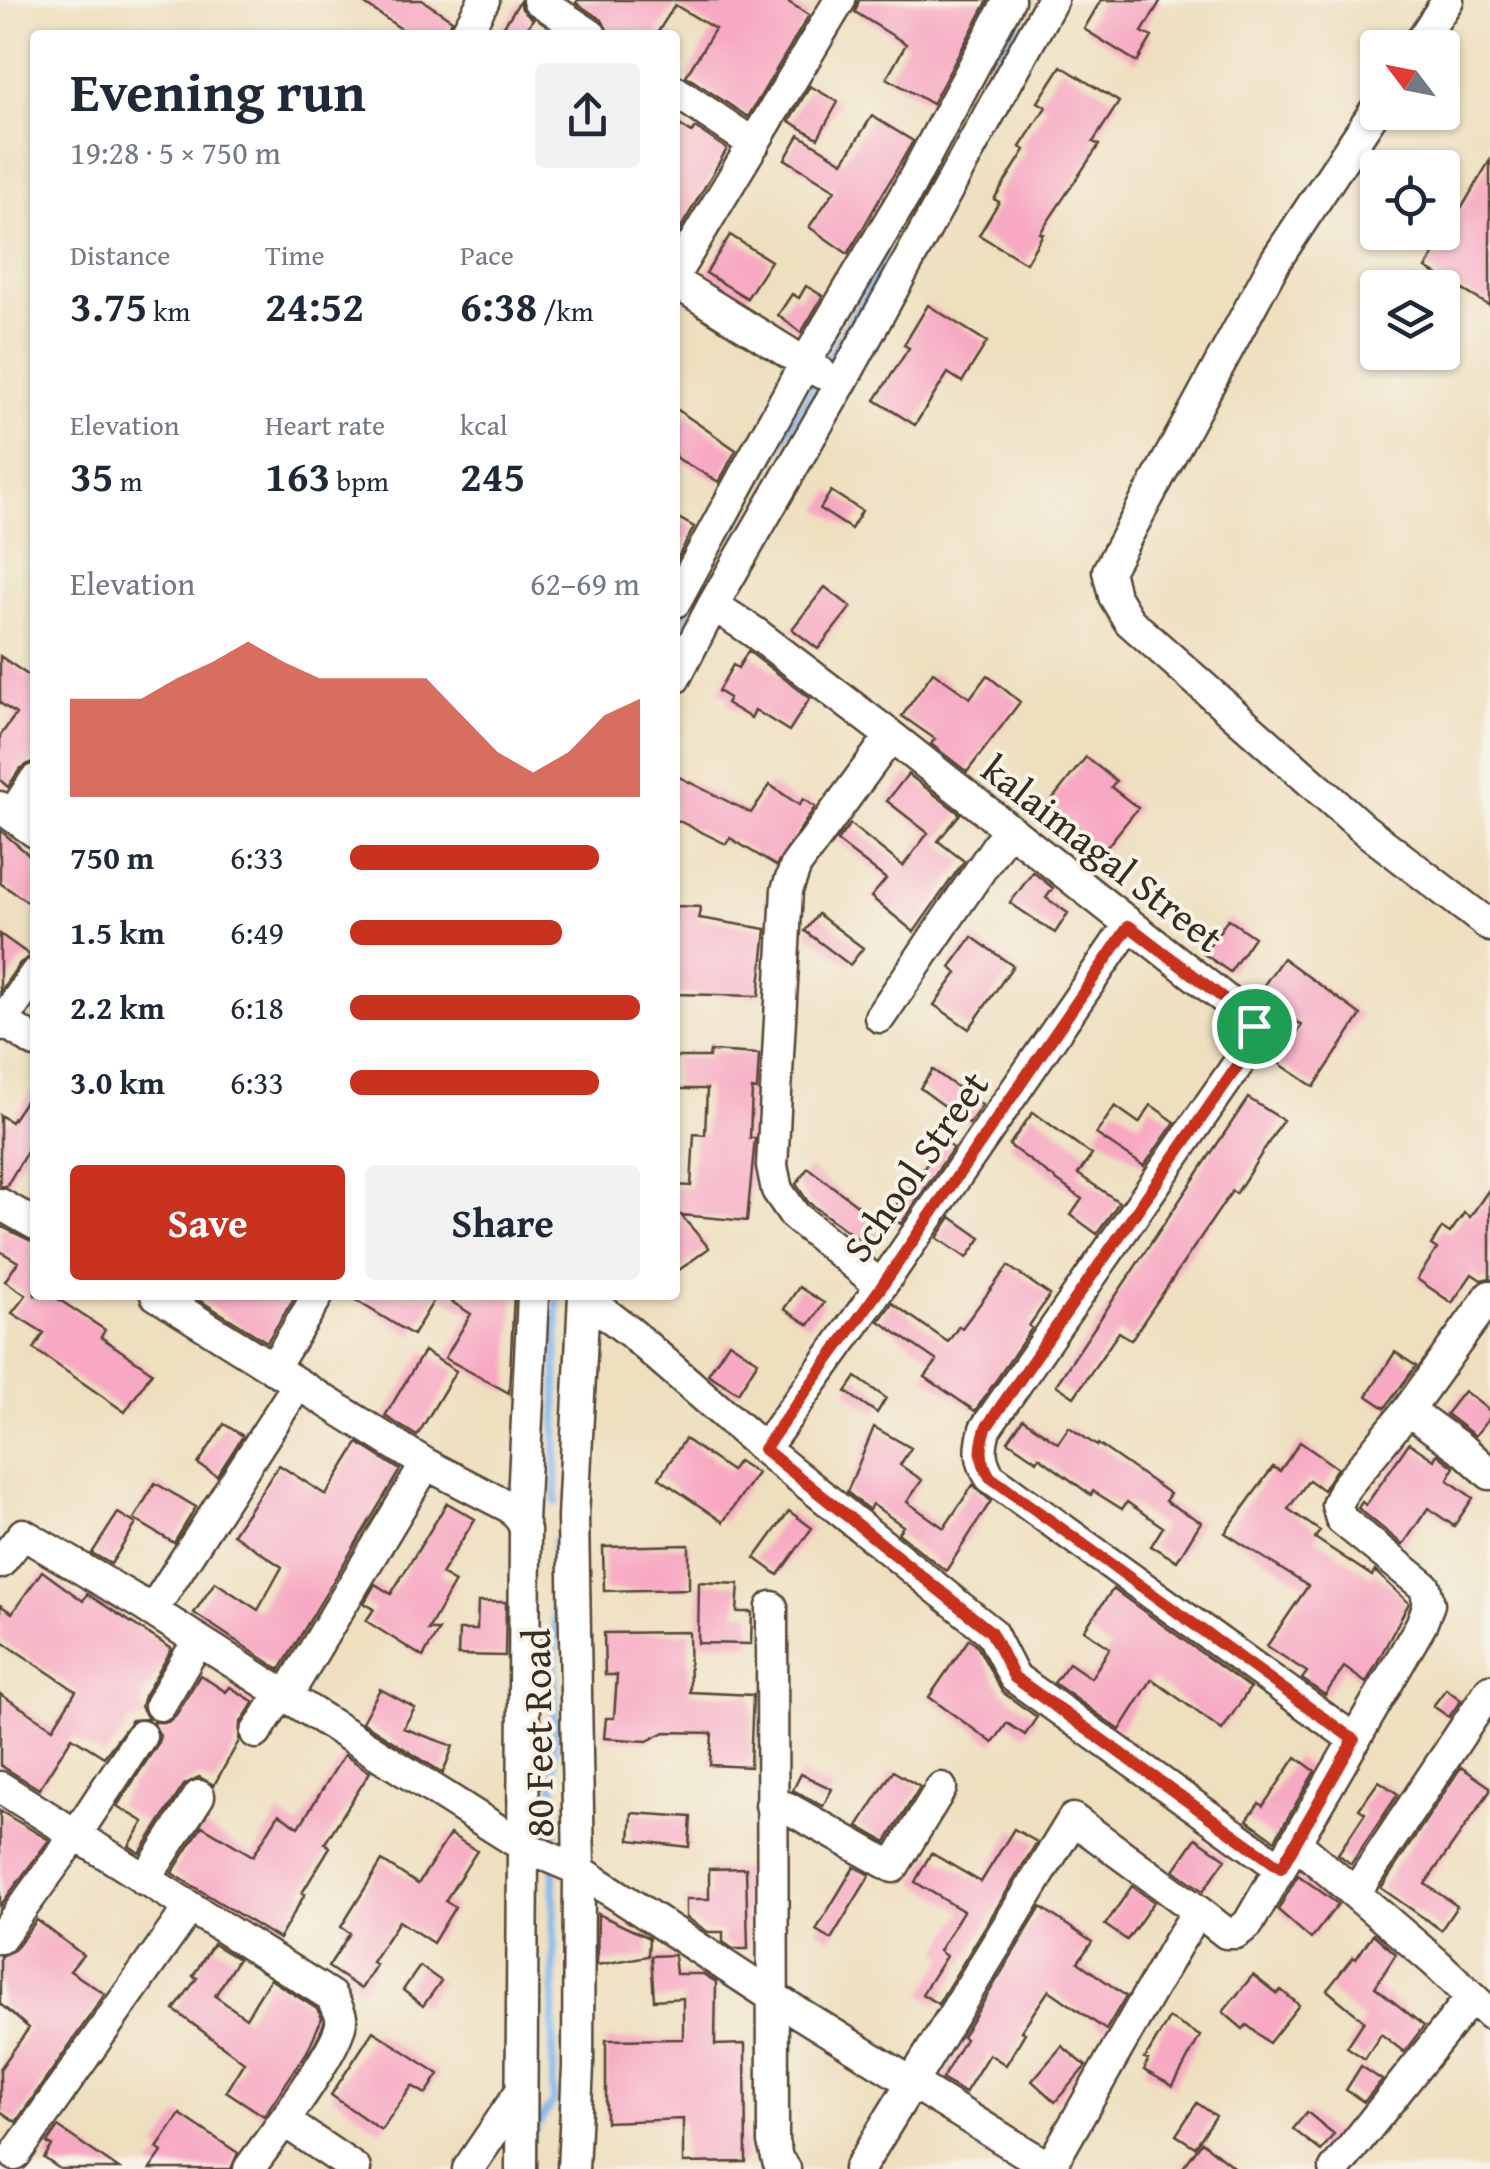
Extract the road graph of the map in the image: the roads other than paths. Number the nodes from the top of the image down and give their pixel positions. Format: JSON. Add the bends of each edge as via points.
{"nodes":[{"id":1,"x":484,"y":0,"type":"edge"},
{"id":2,"x":538,"y":0,"type":"edge"},
{"id":3,"x":1009,"y":0,"type":"edge"},
{"id":4,"x":1052,"y":0,"type":"edge"},
{"id":5,"x":1448,"y":0,"type":"edge"},
{"id":6,"x":834,"y":2,"type":"edge"},
{"id":7,"x":468,"y":30,"type":"edge"},
{"id":8,"x":583,"y":30,"type":"edge"},
{"id":9,"x":1428,"y":30,"type":"edge"},
{"id":10,"x":680,"y":94,"type":"edge"},
{"id":11,"x":1362,"y":130,"type":"edge"},
{"id":12,"x":754,"y":144,"type":"junction"},
{"id":13,"x":680,"y":266,"type":"edge"},
{"id":14,"x":680,"y":285,"type":"edge"},
{"id":15,"x":822,"y":374,"type":"junction"},
{"id":16,"x":680,"y":593,"type":"edge"},
{"id":17,"x":713,"y":604,"type":"junction"},
{"id":18,"x":680,"y":668,"type":"edge"},
{"id":19,"x":892,"y":736,"type":"junction"},
{"id":20,"x":30,"y":790,"type":"edge"},
{"id":21,"x":16,"y":818,"type":"edge"},
{"id":22,"x":1007,"y":830,"type":"junction"},
{"id":23,"x":1129,"y":926,"type":"junction"},
{"id":24,"x":1490,"y":926,"type":"edge"},
{"id":25,"x":30,"y":981,"type":"edge"},
{"id":26,"x":880,"y":1017,"type":"dead end"},
{"id":27,"x":2,"y":1023,"type":"edge"},
{"id":28,"x":30,"y":1039,"type":"edge"},
{"id":29,"x":0,"y":1204,"type":"edge"},
{"id":30,"x":30,"y":1221,"type":"edge"},
{"id":31,"x":882,"y":1286,"type":"junction"},
{"id":32,"x":1490,"y":1296,"type":"edge"},
{"id":33,"x":164,"y":1300,"type":"edge"},
{"id":34,"x":316,"y":1300,"type":"edge"},
{"id":35,"x":532,"y":1300,"type":"edge"},
{"id":36,"x":583,"y":1300,"type":"edge"},
{"id":37,"x":589,"y":1300,"type":"edge"},
{"id":38,"x":286,"y":1376,"type":"junction"},
{"id":39,"x":1408,"y":1410,"type":"junction"},
{"id":40,"x":764,"y":1449,"type":"junction"},
{"id":41,"x":426,"y":1464,"type":"junction"},
{"id":42,"x":1490,"y":1474,"type":"edge"},
{"id":43,"x":541,"y":1524,"type":"junction"},
{"id":44,"x":0,"y":1563,"type":"edge"},
{"id":45,"x":772,"y":1607,"type":"dead end"},
{"id":46,"x":152,"y":1611,"type":"junction"},
{"id":47,"x":198,"y":1641,"type":"junction"},
{"id":48,"x":1490,"y":1690,"type":"edge"},
{"id":49,"x":283,"y":1695,"type":"junction"},
{"id":50,"x":160,"y":1705,"type":"dead end"},
{"id":51,"x":256,"y":1733,"type":"dead end"},
{"id":52,"x":141,"y":1736,"type":"dead end"},
{"id":53,"x":1354,"y":1740,"type":"junction"},
{"id":54,"x":0,"y":1787,"type":"edge"},
{"id":55,"x":941,"y":1788,"type":"dead end"},
{"id":56,"x":199,"y":1796,"type":"dead end"},
{"id":57,"x":772,"y":1805,"type":"junction"},
{"id":58,"x":75,"y":1836,"type":"junction"},
{"id":59,"x":1288,"y":1855,"type":"junction"},
{"id":60,"x":554,"y":1858,"type":"junction"},
{"id":61,"x":145,"y":1880,"type":"junction"},
{"id":62,"x":1355,"y":1892,"type":"junction"},
{"id":63,"x":190,"y":1908,"type":"junction"},
{"id":64,"x":1198,"y":1911,"type":"junction"},
{"id":65,"x":0,"y":1938,"type":"edge"},
{"id":66,"x":773,"y":1997,"type":"junction"},
{"id":67,"x":1480,"y":2006,"type":"edge"},
{"id":68,"x":914,"y":2083,"type":"junction"},
{"id":69,"x":521,"y":2101,"type":"junction"},
{"id":70,"x":284,"y":2121,"type":"junction"},
{"id":71,"x":16,"y":2156,"type":"edge"},
{"id":72,"x":521,"y":2167,"type":"edge"},
{"id":73,"x":1050,"y":2168,"type":"edge"},
{"id":74,"x":248,"y":2169,"type":"edge"},
{"id":75,"x":355,"y":2169,"type":"edge"},
{"id":76,"x":468,"y":2169,"type":"edge"},
{"id":77,"x":573,"y":2169,"type":"edge"},
{"id":78,"x":785,"y":2169,"type":"edge"},
{"id":79,"x":859,"y":2169,"type":"edge"},
{"id":80,"x":1334,"y":2169,"type":"edge"}],
"edges":[{"from":1,"to":7,"type":"street"},
{"from":2,"to":8,"type":"street"},
{"from":3,"to":15,"type":"street","via":[[905,196]]},
{"from":4,"to":15,"type":"street"},
{"from":5,"to":9,"type":"street"},
{"from":6,"to":12,"type":"street"},
{"from":10,"to":12,"type":"street"},
{"from":11,"to":24,"type":"street","via":[[1276,260],[1108,571],[1130,621],[1364,829]]},
{"from":12,"to":13,"type":"street"},
{"from":14,"to":15,"type":"street"},
{"from":15,"to":16,"type":"street"},
{"from":15,"to":17,"type":"street"},
{"from":17,"to":18,"type":"street"},
{"from":17,"to":19,"type":"street","name":"kalaimagal Street"},
{"from":19,"to":22,"type":"street","name":"kalaimagal Street"},
{"from":19,"to":31,"type":"street","via":[[796,865],[786,890],[772,1166],[777,1190],[795,1216]]},
{"from":20,"to":21,"type":"street"},
{"from":22,"to":23,"type":"street","name":"kalaimagal Street"},
{"from":22,"to":26,"type":"street"},
{"from":23,"to":31,"type":"street","name":"School Street"},
{"from":23,"to":53,"type":"street","name":"kalaimagal Street","via":[[1240,1011],[1254,1026],[1250,1048],[986,1428],[982,1463],[990,1477]]},
{"from":25,"to":27,"type":"street"},
{"from":27,"to":28,"type":"street"},
{"from":29,"to":30,"type":"street"},
{"from":31,"to":40,"type":"street","name":"School Street"},
{"from":32,"to":39,"type":"street"},
{"from":33,"to":38,"type":"street"},
{"from":34,"to":38,"type":"street"},
{"from":35,"to":43,"type":"street","name":"80 Feet Road"},
{"from":36,"to":43,"type":"street","name":"80 Feet Road"},
{"from":37,"to":40,"type":"street"},
{"from":38,"to":41,"type":"street"},
{"from":38,"to":46,"type":"street"},
{"from":39,"to":42,"type":"street"},
{"from":39,"to":53,"type":"street","via":[[1337,1505],[1342,1519],[1424,1587],[1429,1604]]},
{"from":40,"to":59,"type":"street","via":[[991,1632],[1014,1677]]},
{"from":41,"to":43,"type":"street"},
{"from":41,"to":49,"type":"street"},
{"from":43,"to":60,"type":"street","name":"80 Feet Road"},
{"from":43,"to":60,"type":"street","name":"80 Feet Road"},
{"from":44,"to":46,"type":"street","via":[[23,1534]]},
{"from":45,"to":57,"type":"street"},
{"from":46,"to":47,"type":"street"},
{"from":47,"to":49,"type":"street"},
{"from":47,"to":50,"type":"street"},
{"from":48,"to":62,"type":"street"},
{"from":49,"to":51,"type":"street"},
{"from":49,"to":60,"type":"street"},
{"from":52,"to":58,"type":"street"},
{"from":53,"to":59,"type":"street"},
{"from":54,"to":58,"type":"street"},
{"from":55,"to":57,"type":"street","via":[[893,1867]]},
{"from":56,"to":61,"type":"street"},
{"from":57,"to":66,"type":"street"},
{"from":58,"to":61,"type":"street"},
{"from":58,"to":65,"type":"street"},
{"from":59,"to":62,"type":"street"},
{"from":59,"to":64,"type":"street","via":[[1236,1933],[1226,1933]]},
{"from":60,"to":66,"type":"street"},
{"from":60,"to":69,"type":"street","name":"80 Feet Road"},
{"from":60,"to":77,"type":"street","name":"80 Feet Road","via":[[578,2067]]},
{"from":61,"to":63,"type":"street"},
{"from":62,"to":67,"type":"street"},
{"from":63,"to":70,"type":"street","via":[[331,1996],[342,2018]]},
{"from":63,"to":71,"type":"street"},
{"from":64,"to":68,"type":"street","via":[[1073,1819]]},
{"from":64,"to":73,"type":"street"},
{"from":66,"to":68,"type":"street"},
{"from":66,"to":78,"type":"street","via":[[773,2142]]},
{"from":67,"to":80,"type":"street"},
{"from":68,"to":73,"type":"street"},
{"from":68,"to":79,"type":"street"},
{"from":69,"to":72,"type":"street","name":"80 Feet Road"},
{"from":69,"to":76,"type":"street"},
{"from":70,"to":74,"type":"street"},
{"from":70,"to":75,"type":"street"}]}
